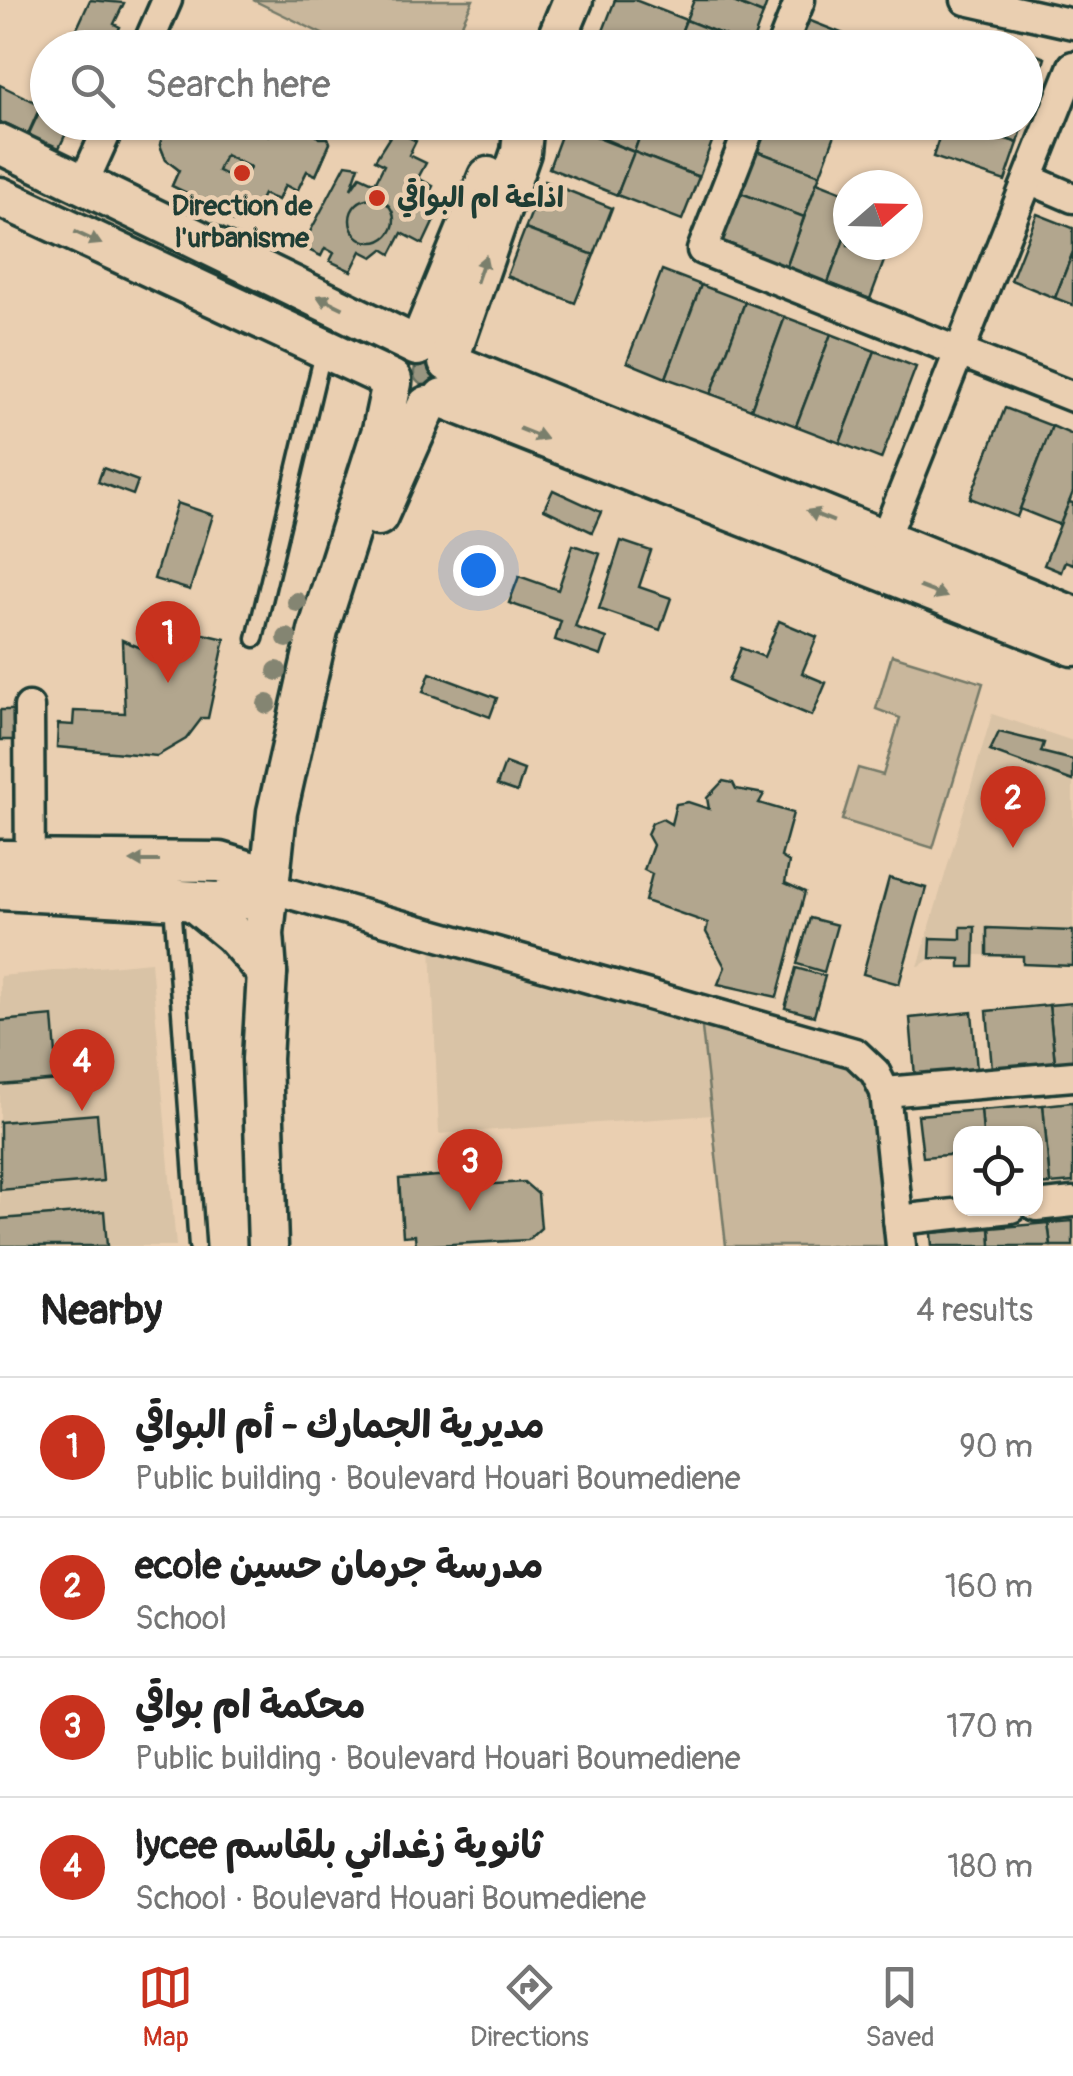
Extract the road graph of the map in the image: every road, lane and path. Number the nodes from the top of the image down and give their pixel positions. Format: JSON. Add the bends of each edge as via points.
{"nodes":[{"id":1,"x":167,"y":0,"type":"edge"},
{"id":2,"x":573,"y":0,"type":"edge"},
{"id":3,"x":800,"y":0,"type":"edge"},
{"id":4,"x":966,"y":0,"type":"edge"},
{"id":5,"x":1073,"y":24,"type":"edge"},
{"id":6,"x":154,"y":30,"type":"edge"},
{"id":7,"x":560,"y":30,"type":"edge"},
{"id":8,"x":789,"y":30,"type":"edge"},
{"id":9,"x":1073,"y":66,"type":"edge"},
{"id":10,"x":104,"y":140,"type":"edge"},
{"id":11,"x":505,"y":140,"type":"edge"},
{"id":12,"x":521,"y":140,"type":"edge"},
{"id":13,"x":745,"y":140,"type":"edge"},
{"id":14,"x":0,"y":144,"type":"edge"},
{"id":15,"x":1031,"y":180,"type":"junction"},
{"id":16,"x":83,"y":184,"type":"junction"},
{"id":17,"x":0,"y":197,"type":"edge"},
{"id":18,"x":1073,"y":198,"type":"edge"},
{"id":19,"x":444,"y":285,"type":"junction"},
{"id":20,"x":463,"y":321,"type":"junction"},
{"id":21,"x":372,"y":323,"type":"junction"},
{"id":22,"x":332,"y":351,"type":"junction"},
{"id":23,"x":964,"y":351,"type":"junction"},
{"id":24,"x":434,"y":370,"type":"junction"},
{"id":25,"x":392,"y":382,"type":"junction"},
{"id":26,"x":496,"y":386,"type":"junction"},
{"id":27,"x":1073,"y":397,"type":"edge"},
{"id":28,"x":382,"y":430,"type":"junction"},
{"id":29,"x":879,"y":555,"type":"junction"},
{"id":30,"x":1073,"y":616,"type":"edge"},
{"id":31,"x":256,"y":639,"type":"dead end"},
{"id":32,"x":1073,"y":646,"type":"edge"},
{"id":33,"x":29,"y":707,"type":"dead end"},
{"id":34,"x":276,"y":812,"type":"junction"},
{"id":35,"x":198,"y":862,"type":"junction"},
{"id":36,"x":15,"y":875,"type":"edge"},
{"id":37,"x":280,"y":890,"type":"junction"},
{"id":38,"x":182,"y":899,"type":"junction"},
{"id":39,"x":267,"y":973,"type":"junction"},
{"id":40,"x":1073,"y":1076,"type":"edge"},
{"id":41,"x":885,"y":1092,"type":"junction"},
{"id":42,"x":1073,"y":1202,"type":"edge"},
{"id":43,"x":1043,"y":1205,"type":"edge"},
{"id":44,"x":975,"y":1216,"type":"edge"},
{"id":45,"x":900,"y":1233,"type":"edge"},
{"id":46,"x":197,"y":1246,"type":"edge"},
{"id":47,"x":268,"y":1246,"type":"edge"}],
"edges":[{"from":1,"to":6,"type":"street"},
{"from":2,"to":7,"type":"main road"},
{"from":3,"to":8,"type":"street"},
{"from":4,"to":5,"type":"street"},
{"from":9,"to":15,"type":"street"},
{"from":10,"to":16,"type":"street"},
{"from":11,"to":19,"type":"main road"},
{"from":20,"to":12,"type":"main road","one_way":true},
{"from":13,"to":23,"type":"street","via":[[702,250]]},
{"from":14,"to":16,"type":"main road"},
{"from":15,"to":18,"type":"street"},
{"from":15,"to":23,"type":"street"},
{"from":21,"to":16,"type":"main road","one_way":true},
{"from":17,"to":22,"type":"main road","one_way":true},
{"from":19,"to":21,"type":"main road"},
{"from":19,"to":24,"type":"main road"},
{"from":20,"to":24,"type":"main road"},
{"from":20,"to":26,"type":"main road"},
{"from":21,"to":24,"type":"main road"},
{"from":22,"to":25,"type":"main road"},
{"from":22,"to":28,"type":"main road","via":[[368,389]]},
{"from":22,"to":31,"type":"lane"},
{"from":23,"to":27,"type":"street"},
{"from":23,"to":29,"type":"street"},
{"from":24,"to":25,"type":"main road","via":[[406,401]]},
{"from":24,"to":26,"type":"main road"},
{"from":24,"to":29,"type":"main road","one_way":true},
{"from":24,"to":37,"type":"main road","via":[[338,641]]},
{"from":25,"to":28,"type":"main road"},
{"from":29,"to":26,"type":"main road","one_way":true},
{"from":28,"to":34,"type":"main road","via":[[318,630]]},
{"from":29,"to":30,"type":"main road"},
{"from":29,"to":32,"type":"main road","one_way":true},
{"from":33,"to":36,"type":"street"},
{"from":34,"to":35,"type":"main road","via":[[240,842]]},
{"from":34,"to":37,"type":"main road"},
{"from":35,"to":36,"type":"main road","one_way":true},
{"from":35,"to":37,"type":"main road","via":[[242,868]]},
{"from":36,"to":38,"type":"main road"},
{"from":37,"to":38,"type":"main road","via":[[234,901]]},
{"from":37,"to":39,"type":"main road","via":[[264,934]]},
{"from":37,"to":41,"type":"street","via":[[829,1042],[855,1054]]},
{"from":38,"to":39,"type":"main road","via":[[233,934]]},
{"from":38,"to":46,"type":"lane"},
{"from":39,"to":47,"type":"main road","via":[[262,1059]]},
{"from":40,"to":41,"type":"street"},
{"from":41,"to":45,"type":"street"},
{"from":42,"to":43,"type":"street"},
{"from":44,"to":45,"type":"street"}]}
